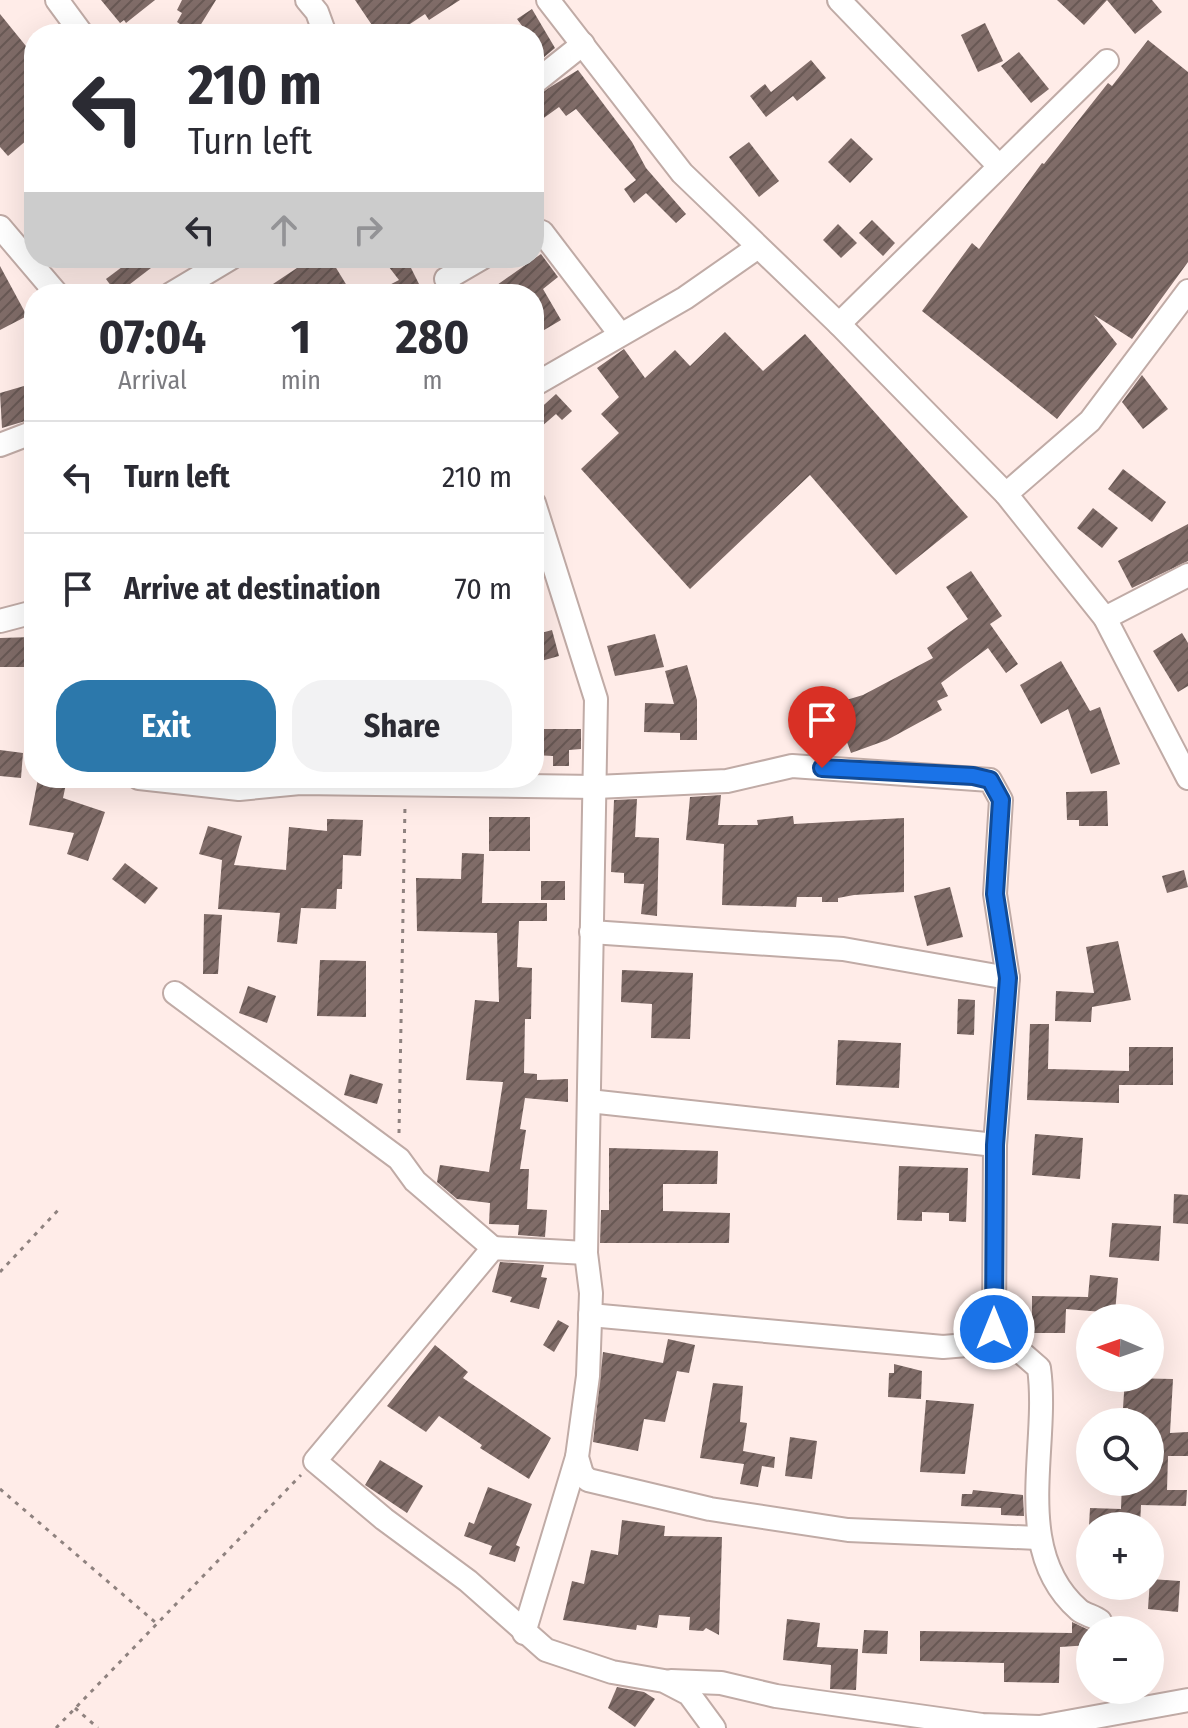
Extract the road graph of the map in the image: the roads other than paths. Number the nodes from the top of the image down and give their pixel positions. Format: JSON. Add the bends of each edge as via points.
{"nodes":[{"id":1,"x":57,"y":0,"type":"edge"},
{"id":2,"x":307,"y":0,"type":"edge"},
{"id":3,"x":548,"y":0,"type":"edge"},
{"id":4,"x":839,"y":0,"type":"edge"},
{"id":5,"x":75,"y":24,"type":"edge"},
{"id":6,"x":321,"y":24,"type":"edge"},
{"id":7,"x":583,"y":44,"type":"junction"},
{"id":8,"x":1107,"y":61,"type":"dead end"},
{"id":9,"x":544,"y":75,"type":"edge"},
{"id":10,"x":999,"y":166,"type":"junction"},
{"id":11,"x":0,"y":227,"type":"edge"},
{"id":12,"x":544,"y":235,"type":"edge"},
{"id":13,"x":758,"y":247,"type":"junction"},
{"id":14,"x":24,"y":255,"type":"edge"},
{"id":15,"x":35,"y":268,"type":"edge"},
{"id":16,"x":214,"y":268,"type":"edge"},
{"id":17,"x":465,"y":268,"type":"edge"},
{"id":18,"x":446,"y":279,"type":"dead end"},
{"id":19,"x":48,"y":284,"type":"edge"},
{"id":20,"x":188,"y":284,"type":"edge"},
{"id":21,"x":1188,"y":291,"type":"edge"},
{"id":22,"x":839,"y":324,"type":"junction"},
{"id":23,"x":620,"y":334,"type":"junction"},
{"id":24,"x":544,"y":379,"type":"edge"},
{"id":25,"x":24,"y":436,"type":"edge"},
{"id":26,"x":0,"y":445,"type":"edge"},
{"id":27,"x":1006,"y":494,"type":"junction"},
{"id":28,"x":544,"y":535,"type":"edge"},
{"id":29,"x":1188,"y":575,"type":"edge"},
{"id":30,"x":24,"y":615,"type":"edge"},
{"id":31,"x":1105,"y":618,"type":"junction"},
{"id":32,"x":0,"y":621,"type":"edge"},
{"id":33,"x":1188,"y":778,"type":"edge"},
{"id":34,"x":544,"y":786,"type":"edge"},
{"id":35,"x":596,"y":787,"type":"junction"},
{"id":36,"x":591,"y":932,"type":"junction"},
{"id":37,"x":1008,"y":978,"type":"junction"},
{"id":38,"x":175,"y":993,"type":"dead end"},
{"id":39,"x":589,"y":1101,"type":"junction"},
{"id":40,"x":995,"y":1145,"type":"junction"},
{"id":41,"x":493,"y":1248,"type":"junction"},
{"id":42,"x":586,"y":1253,"type":"junction"},
{"id":43,"x":590,"y":1315,"type":"junction"},
{"id":44,"x":994,"y":1329,"type":"junction"},
{"id":45,"x":577,"y":1457,"type":"junction"},
{"id":46,"x":1038,"y":1538,"type":"junction"},
{"id":47,"x":1089,"y":1616,"type":"edge"},
{"id":48,"x":524,"y":1633,"type":"junction"},
{"id":49,"x":664,"y":1681,"type":"junction"},
{"id":50,"x":1164,"y":1700,"type":"edge"},
{"id":51,"x":1188,"y":1700,"type":"edge"},
{"id":52,"x":1117,"y":1704,"type":"edge"},
{"id":53,"x":714,"y":1728,"type":"edge"}],
"edges":[{"from":1,"to":5,"type":"street"},
{"from":2,"to":6,"type":"street"},
{"from":3,"to":7,"type":"street"},
{"from":4,"to":10,"type":"street"},
{"from":7,"to":9,"type":"street"},
{"from":7,"to":13,"type":"street","via":[[682,173]]},
{"from":8,"to":10,"type":"street"},
{"from":10,"to":22,"type":"street"},
{"from":11,"to":14,"type":"street"},
{"from":12,"to":23,"type":"street"},
{"from":13,"to":22,"type":"street"},
{"from":13,"to":23,"type":"street","via":[[685,298]]},
{"from":15,"to":19,"type":"street"},
{"from":16,"to":20,"type":"street"},
{"from":17,"to":18,"type":"street"},
{"from":21,"to":27,"type":"street","via":[[1090,421]]},
{"from":22,"to":27,"type":"street"},
{"from":23,"to":24,"type":"street"},
{"from":25,"to":26,"type":"street"},
{"from":27,"to":31,"type":"street"},
{"from":28,"to":35,"type":"street","via":[[596,699]]},
{"from":29,"to":31,"type":"street"},
{"from":30,"to":32,"type":"street"},
{"from":31,"to":33,"type":"street"},
{"from":34,"to":35,"type":"street"},
{"from":35,"to":36,"type":"street"},
{"from":35,"to":37,"type":"street","via":[[727,781],[792,766],[990,780],[1001,800],[995,894]]},
{"from":36,"to":37,"type":"street","via":[[843,949]]},
{"from":36,"to":39,"type":"street"},
{"from":37,"to":40,"type":"street"},
{"from":38,"to":41,"type":"street","via":[[399,1159],[415,1181]]},
{"from":39,"to":40,"type":"street"},
{"from":39,"to":42,"type":"street"},
{"from":40,"to":44,"type":"street"},
{"from":41,"to":42,"type":"street"},
{"from":41,"to":48,"type":"street","via":[[315,1461],[468,1581]]},
{"from":42,"to":43,"type":"street"},
{"from":43,"to":44,"type":"street","via":[[943,1347],[967,1345]]},
{"from":43,"to":45,"type":"street"},
{"from":44,"to":46,"type":"street","via":[[1039,1368]]},
{"from":45,"to":46,"type":"street","via":[[588,1480],[710,1509],[848,1530]]},
{"from":45,"to":48,"type":"street"},
{"from":46,"to":47,"type":"street","via":[[1060,1587]]},
{"from":48,"to":49,"type":"street","via":[[546,1650],[612,1672]]},
{"from":49,"to":52,"type":"street","via":[[721,1683],[776,1696],[982,1725],[1040,1727]]},
{"from":49,"to":53,"type":"street","via":[[689,1694]]},
{"from":50,"to":51,"type":"street"}]}
